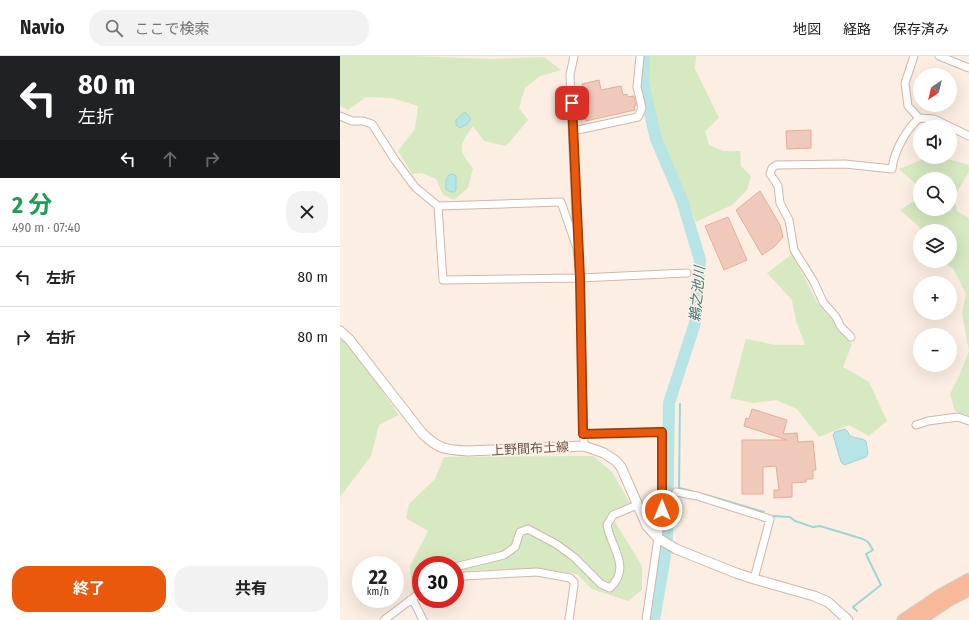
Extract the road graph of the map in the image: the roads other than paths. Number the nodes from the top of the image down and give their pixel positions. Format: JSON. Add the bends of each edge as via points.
{"nodes":[{"id":1,"x":574,"y":56,"type":"edge"},
{"id":2,"x":640,"y":56,"type":"edge"},
{"id":3,"x":914,"y":56,"type":"edge"},
{"id":4,"x":939,"y":56,"type":"edge"},
{"id":5,"x":969,"y":68,"type":"edge"},
{"id":6,"x":340,"y":116,"type":"edge"},
{"id":7,"x":919,"y":118,"type":"junction"},
{"id":8,"x":573,"y":131,"type":"junction"},
{"id":9,"x":969,"y":136,"type":"edge"},
{"id":10,"x":438,"y":206,"type":"junction"},
{"id":11,"x":577,"y":248,"type":"junction"},
{"id":12,"x":687,"y":273,"type":"dead end"},
{"id":13,"x":580,"y":278,"type":"junction"},
{"id":14,"x":340,"y":331,"type":"edge"},
{"id":15,"x":851,"y":337,"type":"dead end"},
{"id":16,"x":969,"y":421,"type":"edge"},
{"id":17,"x":916,"y":425,"type":"dead end"},
{"id":18,"x":583,"y":434,"type":"junction"},
{"id":19,"x":584,"y":446,"type":"junction"},
{"id":20,"x":676,"y":492,"type":"dead end"},
{"id":21,"x":637,"y":505,"type":"junction"},
{"id":22,"x":658,"y":538,"type":"junction"},
{"id":23,"x":464,"y":565,"type":"edge"},
{"id":24,"x":464,"y":576,"type":"edge"},
{"id":25,"x":754,"y":579,"type":"junction"},
{"id":26,"x":969,"y":579,"type":"edge"},
{"id":27,"x":969,"y":590,"type":"edge"},
{"id":28,"x":412,"y":601,"type":"edge"},
{"id":29,"x":416,"y":608,"type":"edge"},
{"id":30,"x":384,"y":620,"type":"edge"},
{"id":31,"x":424,"y":620,"type":"edge"},
{"id":32,"x":569,"y":620,"type":"edge"},
{"id":33,"x":646,"y":620,"type":"edge"},
{"id":34,"x":848,"y":620,"type":"edge"},
{"id":35,"x":903,"y":620,"type":"edge"},
{"id":36,"x":920,"y":620,"type":"edge"}],
"edges":[{"from":1,"to":8,"type":"street","via":[[570,75]]},
{"from":2,"to":8,"type":"street","via":[[637,87],[642,108],[638,117]]},
{"from":3,"to":7,"type":"street","via":[[905,83],[908,106]]},
{"from":4,"to":5,"type":"street"},
{"from":6,"to":10,"type":"street","via":[[372,124],[415,187]]},
{"from":7,"to":9,"type":"street","via":[[934,119]]},
{"from":7,"to":15,"type":"street","via":[[909,129],[895,155],[892,169],[845,164],[776,165],[770,171],[778,186],[780,203],[789,220],[794,250],[823,302],[836,317],[841,328]]},
{"from":8,"to":11,"type":"street"},
{"from":10,"to":11,"type":"street","via":[[561,202]]},
{"from":10,"to":13,"type":"street","via":[[443,280]]},
{"from":11,"to":13,"type":"street"},
{"from":12,"to":13,"type":"street"},
{"from":13,"to":18,"type":"street"},
{"from":14,"to":19,"type":"main road","name":"上野間布土線","via":[[349,339],[422,433],[433,443],[449,450],[468,451]]},
{"from":16,"to":17,"type":"street","via":[[958,417]]},
{"from":18,"to":19,"type":"street"},
{"from":18,"to":22,"type":"street","via":[[662,432],[662,510]]},
{"from":19,"to":21,"type":"main road","name":"上野間布土線","via":[[604,453],[616,461]]},
{"from":20,"to":25,"type":"street","via":[[770,519]]},
{"from":21,"to":22,"type":"main road","name":"上野間布土線","via":[[647,526]]},
{"from":21,"to":23,"type":"street","via":[[613,515],[607,525],[608,536],[619,556],[620,570],[617,581],[610,588],[601,584],[556,544],[528,529],[520,532],[515,547],[504,555]]},
{"from":22,"to":25,"type":"main road","name":"上野間布土線","via":[[676,548]]},
{"from":22,"to":33,"type":"street"},
{"from":24,"to":32,"type":"street","via":[[537,572],[570,578],[574,585]]},
{"from":25,"to":34,"type":"main road","name":"上野間布土線","via":[[828,602]]},
{"from":26,"to":35,"type":"highway"},
{"from":27,"to":36,"type":"highway"},
{"from":28,"to":30,"type":"street"},
{"from":29,"to":31,"type":"street"}]}
